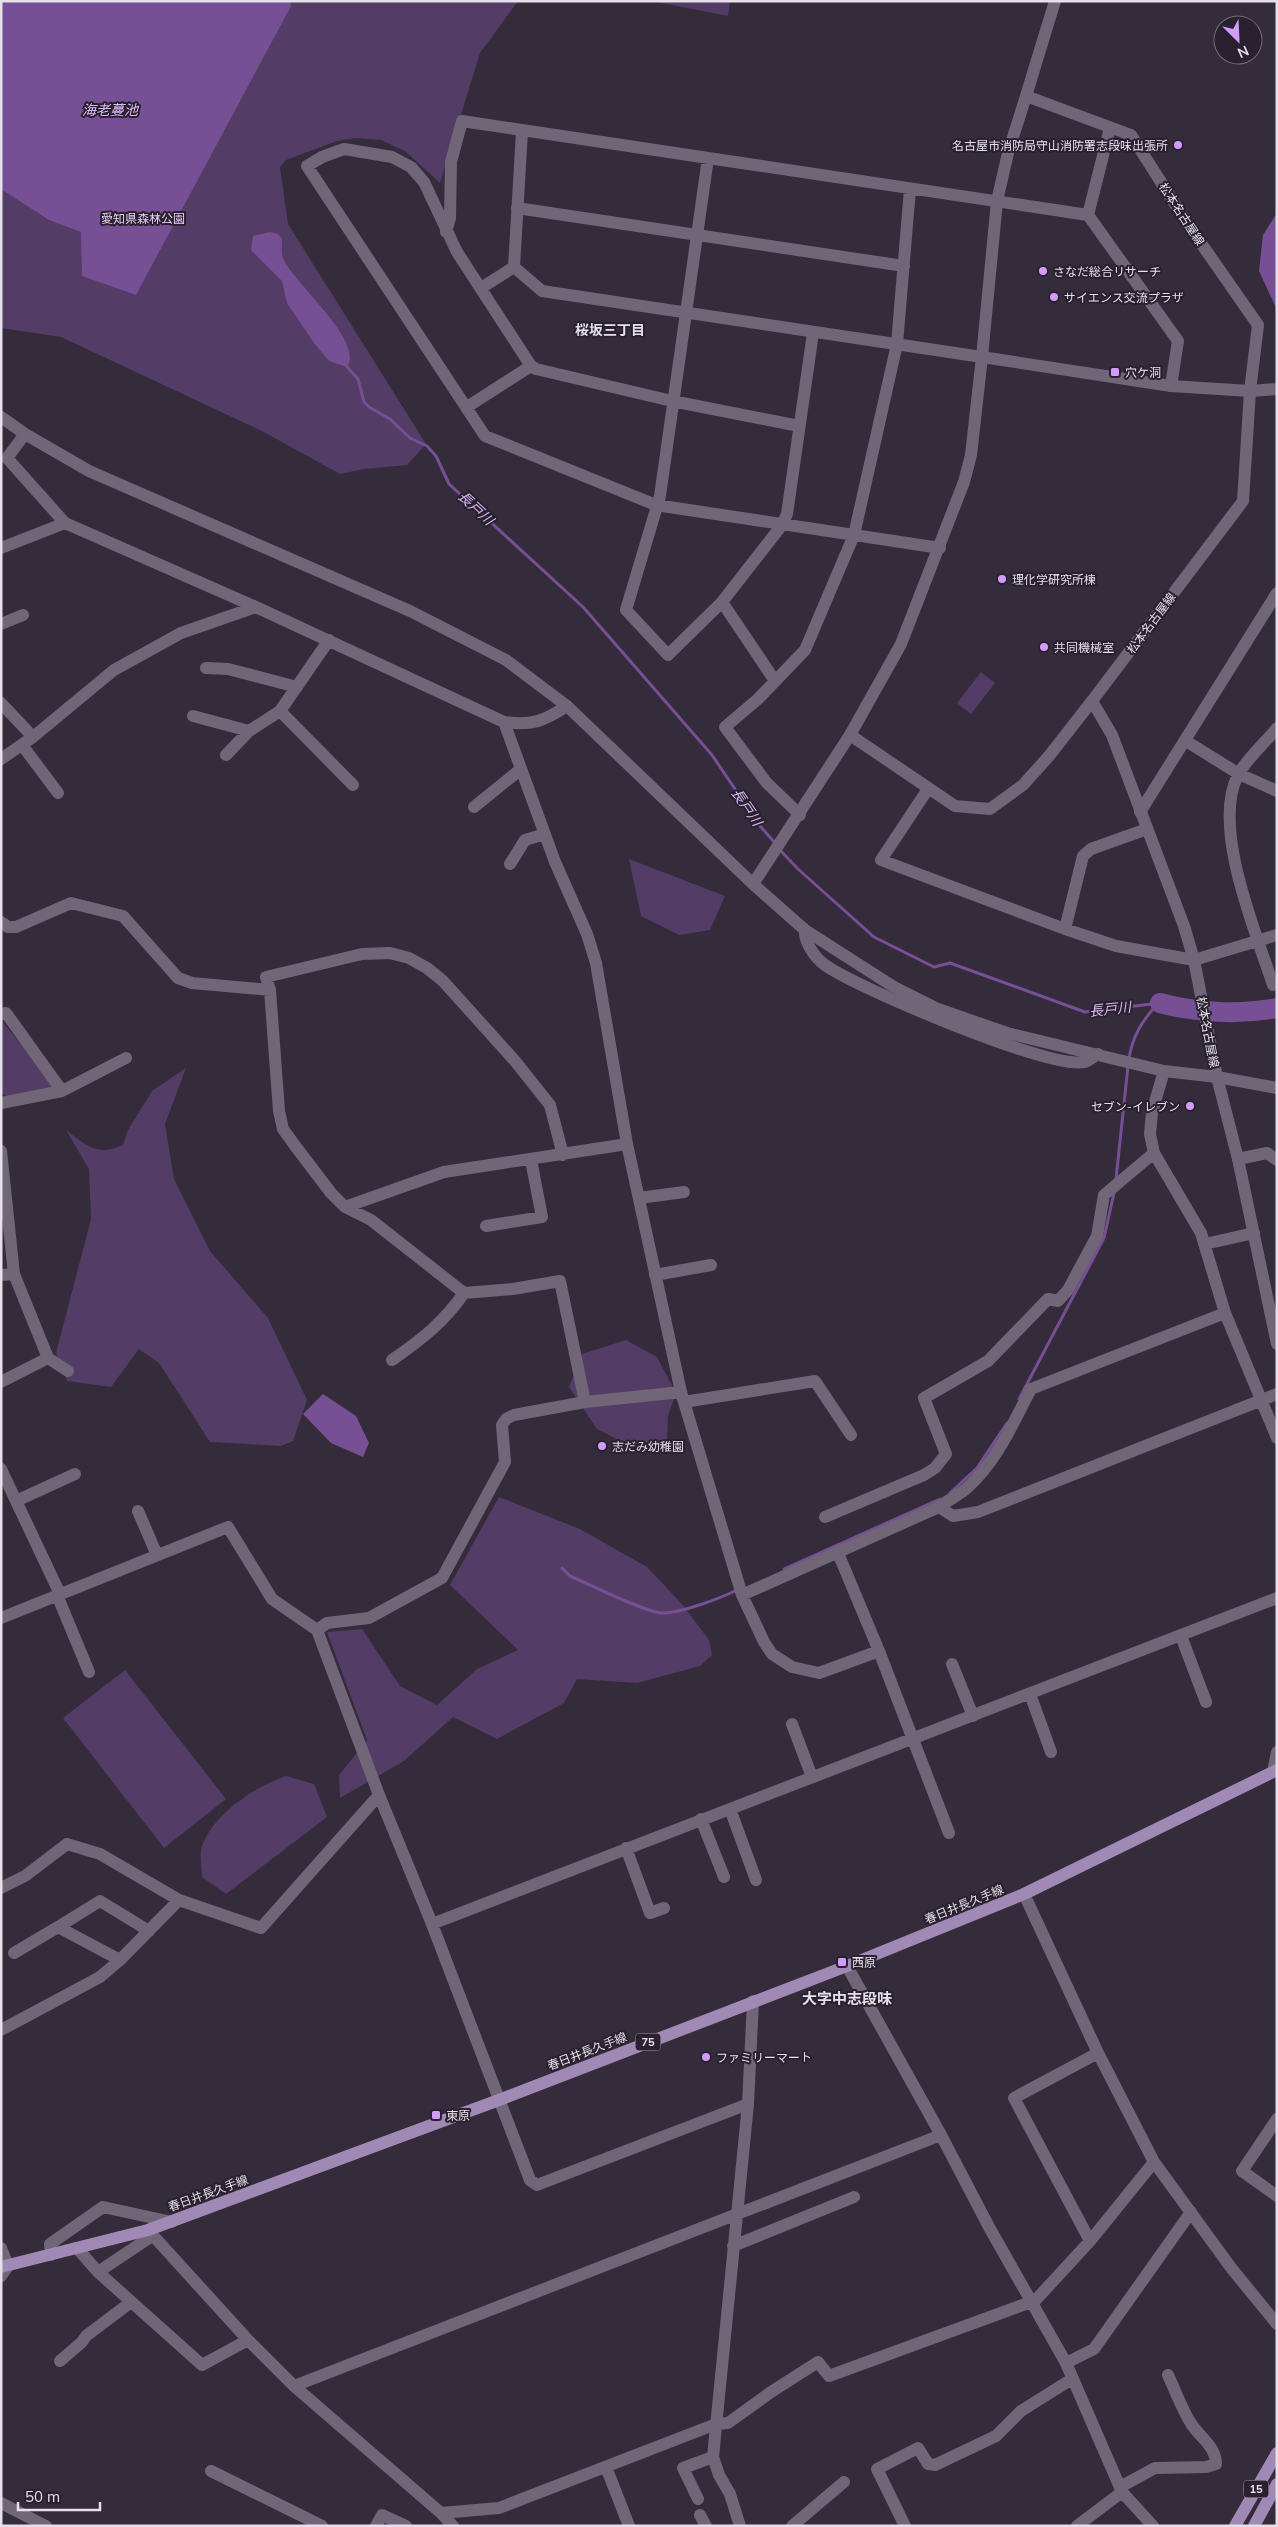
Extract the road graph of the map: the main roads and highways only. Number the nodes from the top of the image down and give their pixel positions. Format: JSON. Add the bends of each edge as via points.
{"nodes":[{"id":1,"x":1275,"y":1771,"type":"edge"},
{"id":2,"x":4,"y":2269,"type":"edge"},
{"id":3,"x":1277,"y":2453,"type":"edge"},
{"id":4,"x":1277,"y":2484,"type":"edge"},
{"id":5,"x":1235,"y":2526,"type":"edge"},
{"id":6,"x":1254,"y":2526,"type":"edge"}],
"edges":[{"from":1,"to":2,"type":"main road","name":"春日井長久手線","number":"75","via":[[1024,1894],[847,1966],[150,2233],[77,2248]]},
{"from":3,"to":5,"type":"main road","number":"15"},
{"from":4,"to":6,"type":"main road","number":"15"}]}
